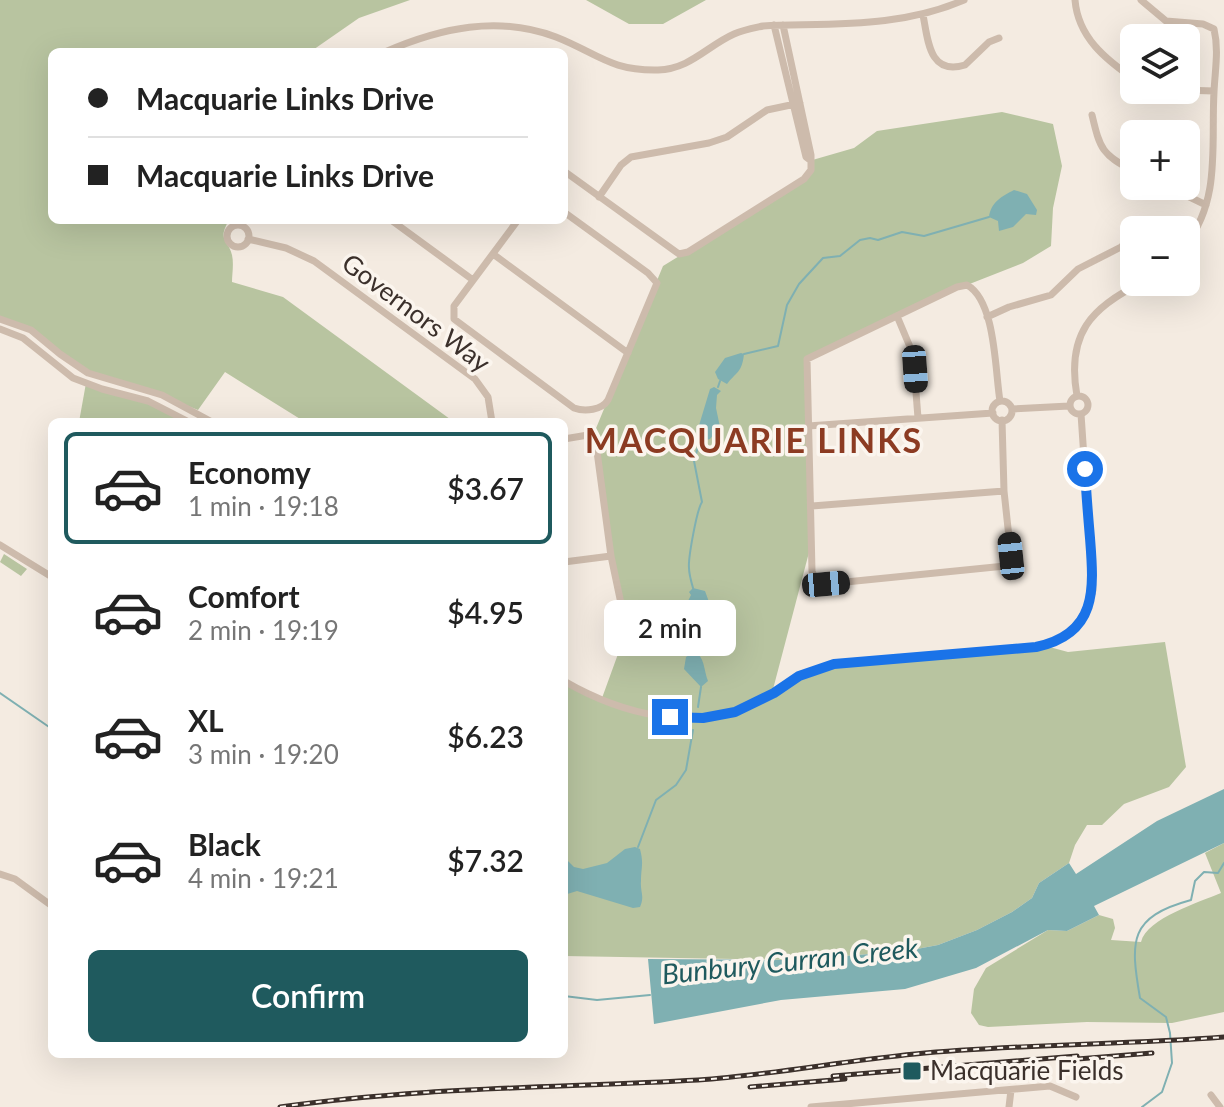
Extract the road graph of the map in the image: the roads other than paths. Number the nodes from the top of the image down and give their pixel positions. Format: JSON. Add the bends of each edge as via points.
{"nodes":[{"id":1,"x":964,"y":0,"type":"edge"},
{"id":2,"x":1075,"y":0,"type":"edge"},
{"id":3,"x":1141,"y":0,"type":"edge"},
{"id":4,"x":923,"y":15,"type":"junction"},
{"id":5,"x":779,"y":25,"type":"junction"},
{"id":6,"x":999,"y":38,"type":"dead end"},
{"id":7,"x":396,"y":48,"type":"edge"},
{"id":8,"x":1120,"y":68,"type":"edge"},
{"id":9,"x":1200,"y":91,"type":"edge"},
{"id":10,"x":1214,"y":91,"type":"junction"},
{"id":11,"x":797,"y":103,"type":"junction"},
{"id":12,"x":1092,"y":115,"type":"dead end"},
{"id":13,"x":1120,"y":164,"type":"edge"},
{"id":14,"x":568,"y":174,"type":"edge"},
{"id":15,"x":599,"y":197,"type":"junction"},
{"id":16,"x":1196,"y":200,"type":"edge"},
{"id":17,"x":1206,"y":205,"type":"junction"},
{"id":18,"x":568,"y":215,"type":"edge"},
{"id":19,"x":1200,"y":220,"type":"edge"},
{"id":20,"x":240,"y":224,"type":"edge"},
{"id":21,"x":243,"y":224,"type":"edge"},
{"id":22,"x":396,"y":224,"type":"edge"},
{"id":23,"x":514,"y":224,"type":"edge"},
{"id":24,"x":248,"y":239,"type":"junction"},
{"id":25,"x":1120,"y":248,"type":"edge"},
{"id":26,"x":493,"y":254,"type":"junction"},
{"id":27,"x":473,"y":280,"type":"junction"},
{"id":28,"x":1120,"y":295,"type":"edge"},
{"id":29,"x":897,"y":316,"type":"junction"},
{"id":30,"x":987,"y":317,"type":"junction"},
{"id":31,"x":0,"y":319,"type":"edge"},
{"id":32,"x":0,"y":329,"type":"edge"},
{"id":33,"x":628,"y":353,"type":"junction"},
{"id":34,"x":1077,"y":396,"type":"junction"},
{"id":35,"x":1000,"y":401,"type":"junction"},
{"id":36,"x":1069,"y":406,"type":"junction"},
{"id":37,"x":1012,"y":409,"type":"junction"},
{"id":38,"x":993,"y":413,"type":"junction"},
{"id":39,"x":1081,"y":414,"type":"junction"},
{"id":40,"x":181,"y":418,"type":"edge"},
{"id":41,"x":205,"y":418,"type":"edge"},
{"id":42,"x":491,"y":418,"type":"edge"},
{"id":43,"x":918,"y":418,"type":"junction"},
{"id":44,"x":1002,"y":420,"type":"junction"},
{"id":45,"x":808,"y":426,"type":"junction"},
{"id":46,"x":568,"y":438,"type":"edge"},
{"id":47,"x":1004,"y":491,"type":"junction"},
{"id":48,"x":812,"y":506,"type":"junction"},
{"id":49,"x":0,"y":545,"type":"edge"},
{"id":50,"x":611,"y":556,"type":"junction"},
{"id":51,"x":568,"y":561,"type":"edge"},
{"id":52,"x":48,"y":575,"type":"edge"},
{"id":53,"x":625,"y":641,"type":"dead end"},
{"id":54,"x":568,"y":683,"type":"edge"},
{"id":55,"x":0,"y":874,"type":"edge"},
{"id":56,"x":48,"y":903,"type":"edge"},
{"id":57,"x":1011,"y":1090,"type":"junction"},
{"id":58,"x":1211,"y":1095,"type":"dead end"},
{"id":59,"x":1076,"y":1097,"type":"dead end"},
{"id":60,"x":814,"y":1107,"type":"edge"},
{"id":61,"x":1009,"y":1107,"type":"edge"},
{"id":62,"x":1220,"y":1107,"type":"edge"}],
"edges":[{"from":1,"to":4,"type":"street"},
{"from":2,"to":8,"type":"street","via":[[1087,37]]},
{"from":3,"to":10,"type":"street","via":[[1166,21],[1214,29]]},
{"from":4,"to":5,"type":"street","via":[[890,22]]},
{"from":4,"to":6,"type":"street","via":[[932,55],[945,66],[965,65]]},
{"from":5,"to":7,"type":"street","via":[[732,35],[685,65],[656,70],[618,67],[536,30],[503,26],[453,28]]},
{"from":5,"to":11,"type":"street"},
{"from":9,"to":10,"type":"street"},
{"from":10,"to":17,"type":"street","via":[[1213,173]]},
{"from":11,"to":15,"type":"street","via":[[767,110],[720,140],[637,154],[621,165]]},
{"from":11,"to":15,"type":"street","via":[[811,170],[683,254]]},
{"from":12,"to":13,"type":"street","via":[[1102,150]]},
{"from":14,"to":15,"type":"street"},
{"from":16,"to":17,"type":"street"},
{"from":17,"to":19,"type":"street"},
{"from":18,"to":33,"type":"street","via":[[657,283]]},
{"from":20,"to":24,"type":"street","via":[[229,230],[229,243],[239,247]]},
{"from":21,"to":24,"type":"street"},
{"from":22,"to":27,"type":"street"},
{"from":23,"to":26,"type":"street"},
{"from":24,"to":42,"type":"street","name":"Governors Way","via":[[314,261],[475,379],[488,397]]},
{"from":25,"to":30,"type":"street","via":[[1070,274],[1051,295]]},
{"from":26,"to":27,"type":"street"},
{"from":26,"to":33,"type":"street"},
{"from":27,"to":33,"type":"street","via":[[454,306],[455,321],[577,410],[605,404]]},
{"from":28,"to":34,"type":"street","via":[[1085,326],[1077,353]]},
{"from":29,"to":30,"type":"street","via":[[967,285]]},
{"from":29,"to":43,"type":"street","via":[[913,354]]},
{"from":29,"to":45,"type":"street","via":[[807,359]]},
{"from":30,"to":35,"type":"street","via":[[994,336]]},
{"from":31,"to":41,"type":"street","via":[[32,331],[88,373],[162,395]]},
{"from":32,"to":40,"type":"street","via":[[23,338],[73,378],[148,401]]},
{"from":34,"to":36,"type":"street"},
{"from":34,"to":39,"type":"street","via":[[1088,404]]},
{"from":35,"to":37,"type":"street"},
{"from":35,"to":38,"type":"street"},
{"from":36,"to":37,"type":"street"},
{"from":36,"to":39,"type":"street"},
{"from":37,"to":44,"type":"street"},
{"from":38,"to":43,"type":"street"},
{"from":38,"to":44,"type":"street"},
{"from":39,"to":54,"type":"street","via":[[1093,590],[1076,626],[1051,643],[834,664],[799,676],[750,706],[684,720],[637,710]]},
{"from":43,"to":45,"type":"street"},
{"from":44,"to":47,"type":"street"},
{"from":45,"to":48,"type":"street"},
{"from":46,"to":50,"type":"street","via":[[588,435],[596,444]]},
{"from":47,"to":48,"type":"street"},
{"from":47,"to":48,"type":"street","via":[[1011,556],[1005,566],[826,584],[812,571]]},
{"from":49,"to":52,"type":"street"},
{"from":50,"to":51,"type":"street"},
{"from":50,"to":53,"type":"street"},
{"from":55,"to":56,"type":"street"},
{"from":57,"to":59,"type":"street","via":[[1050,1086]]},
{"from":57,"to":60,"type":"street"},
{"from":57,"to":61,"type":"street"},
{"from":58,"to":62,"type":"street"}]}
